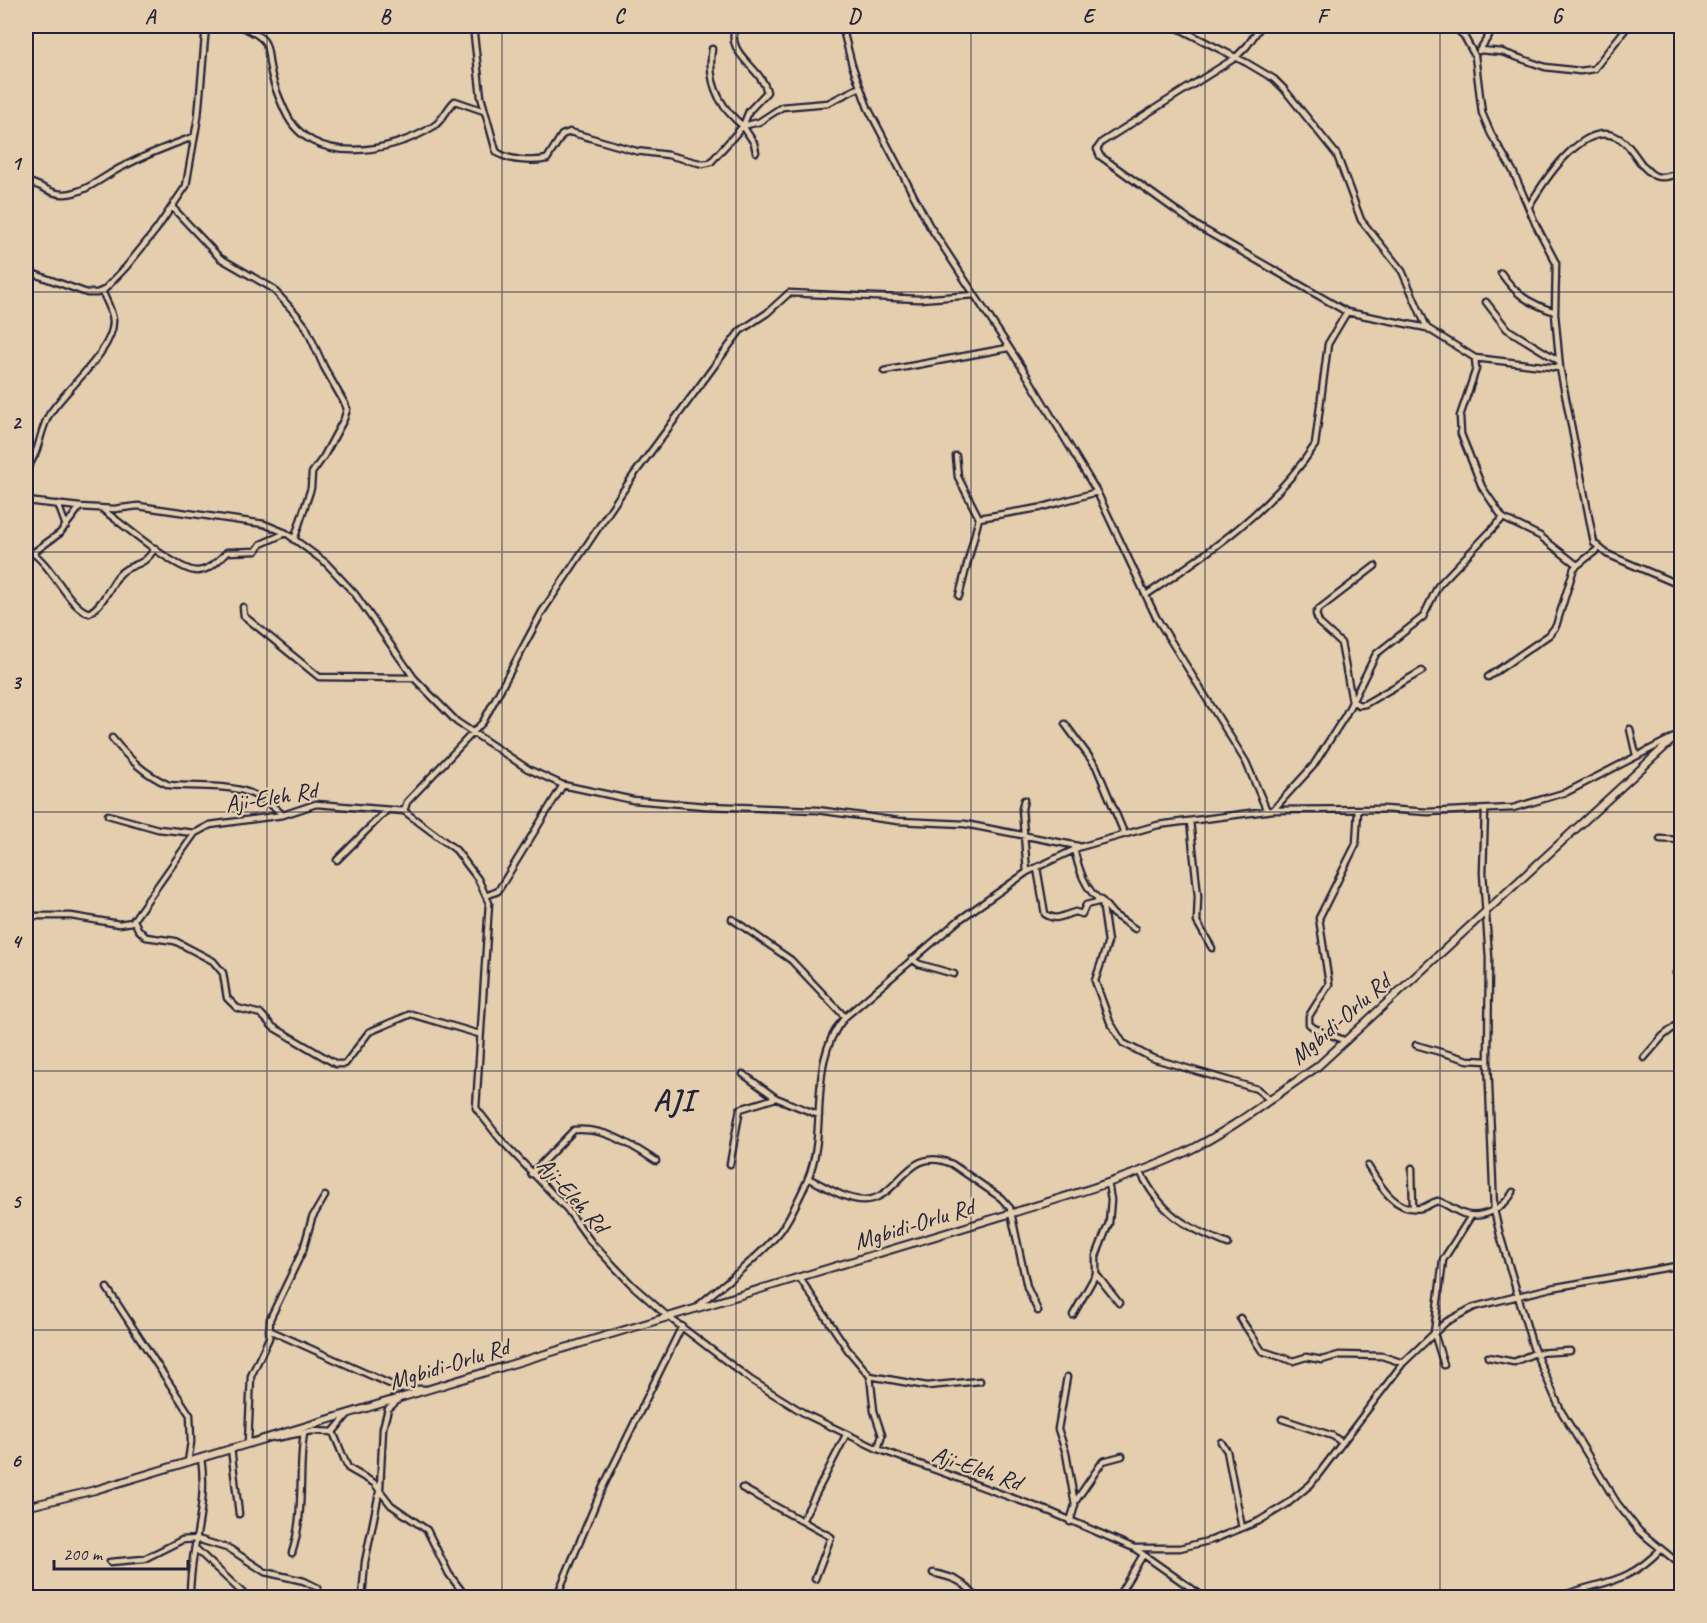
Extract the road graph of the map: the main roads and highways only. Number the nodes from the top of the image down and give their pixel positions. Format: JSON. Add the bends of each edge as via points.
{"nodes":[{"id":1,"x":1682,"y":731,"type":"edge"},
{"id":2,"x":26,"y":1507,"type":"edge"}],
"edges":[{"from":1,"to":2,"type":"main road","name":"Mgbidi-Orlu Rd","via":[[1317,1067],[1187,1151],[1108,1183],[1012,1213],[95,1490]]}]}
